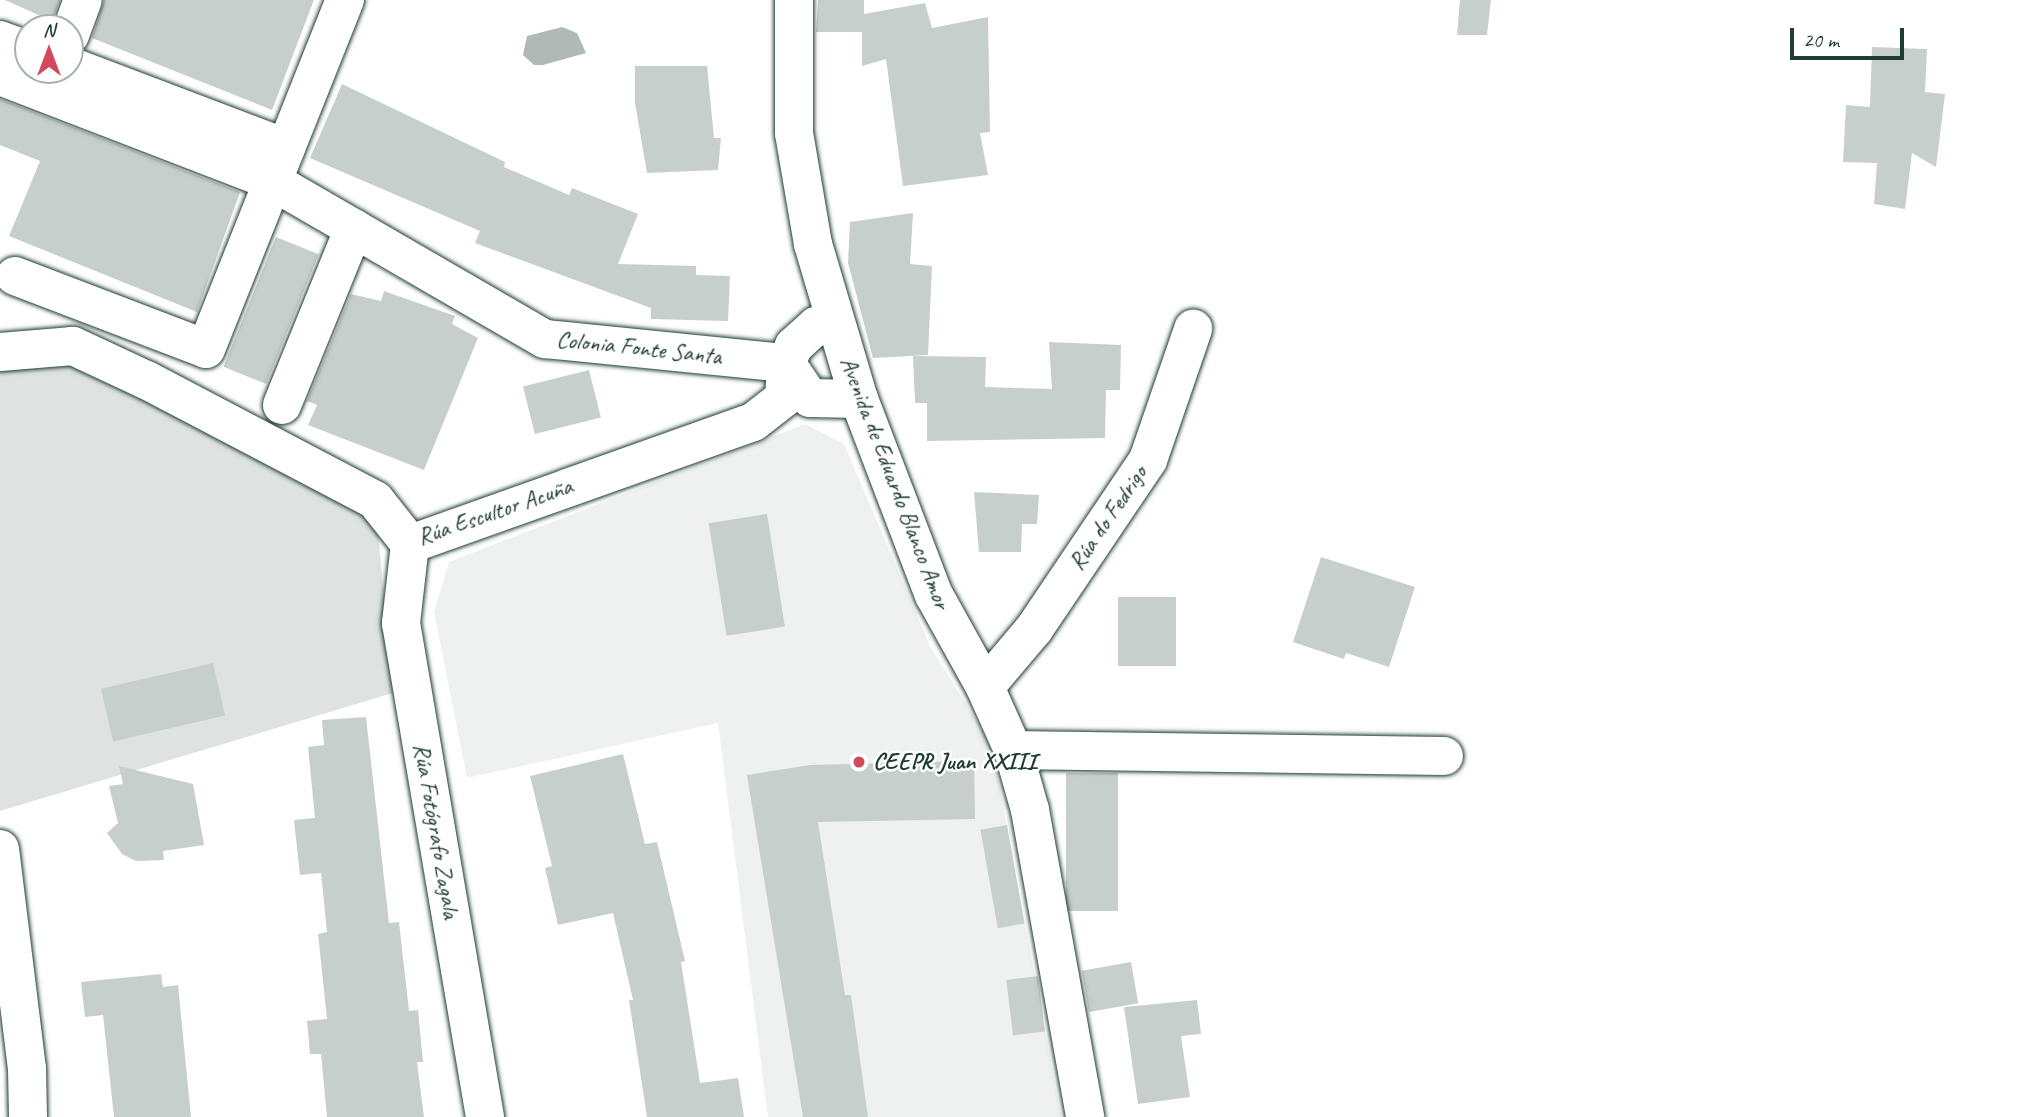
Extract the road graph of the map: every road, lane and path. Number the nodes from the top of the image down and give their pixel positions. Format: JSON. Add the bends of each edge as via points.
{"nodes":[{"id":1,"x":345,"y":0,"type":"edge"},
{"id":2,"x":794,"y":0,"type":"edge"},
{"id":3,"x":78,"y":84,"type":"edge"},
{"id":4,"x":279,"y":165,"type":"junction"},
{"id":5,"x":354,"y":228,"type":"junction"},
{"id":6,"x":15,"y":276,"type":"dead end"},
{"id":7,"x":835,"y":325,"type":"junction"},
{"id":8,"x":1194,"y":329,"type":"dead end"},
{"id":9,"x":0,"y":352,"type":"edge"},
{"id":10,"x":786,"y":363,"type":"junction"},
{"id":11,"x":859,"y":399,"type":"junction"},
{"id":12,"x":282,"y":405,"type":"dead end"},
{"id":13,"x":410,"y":544,"type":"junction"},
{"id":14,"x":985,"y":687,"type":"junction"},
{"id":15,"x":1013,"y":750,"type":"junction"},
{"id":16,"x":1444,"y":756,"type":"dead end"},
{"id":17,"x":0,"y":849,"type":"edge"},
{"id":18,"x":28,"y":1117,"type":"edge"},
{"id":19,"x":485,"y":1117,"type":"edge"},
{"id":20,"x":1085,"y":1117,"type":"edge"}],
"edges":[{"from":1,"to":4,"type":"street"},
{"from":2,"to":7,"type":"street","name":"Avenida de Eduardo Blanco Amor","via":[[793,133],[813,244]]},
{"from":3,"to":4,"type":"street","name":"Colonia Fonte Santa"},
{"from":4,"to":5,"type":"street","name":"Colonia Fonte Santa"},
{"from":4,"to":6,"type":"street","via":[[206,349]]},
{"from":5,"to":10,"type":"street","name":"Colonia Fonte Santa","via":[[545,339]]},
{"from":5,"to":12,"type":"street"},
{"from":7,"to":10,"type":"street","via":[[816,326],[793,346]]},
{"from":7,"to":11,"type":"street","name":"Avenida de Eduardo Blanco Amor"},
{"from":8,"to":14,"type":"street","name":"Rúa do Fedrigo","via":[[1148,460],[1034,629]]},
{"from":9,"to":13,"type":"street","name":"Rúa Escultor Acuña","via":[[72,346],[109,363],[375,500]]},
{"from":10,"to":11,"type":"street","via":[[810,398]]},
{"from":10,"to":13,"type":"street","name":"Rúa Escultor Acuña","via":[[784,398],[753,422]]},
{"from":11,"to":14,"type":"street","name":"Avenida de Eduardo Blanco Amor","via":[[934,595]]},
{"from":13,"to":19,"type":"street","name":"Rúa Fotógrafo Zagala","via":[[401,623]]},
{"from":14,"to":15,"type":"street","name":"Avenida de Eduardo Blanco Amor"},
{"from":15,"to":16,"type":"street"},
{"from":15,"to":20,"type":"street","name":"Avenida de Eduardo Blanco Amor","via":[[1030,810]]},
{"from":17,"to":18,"type":"street","via":[[27,1069]]}]}
